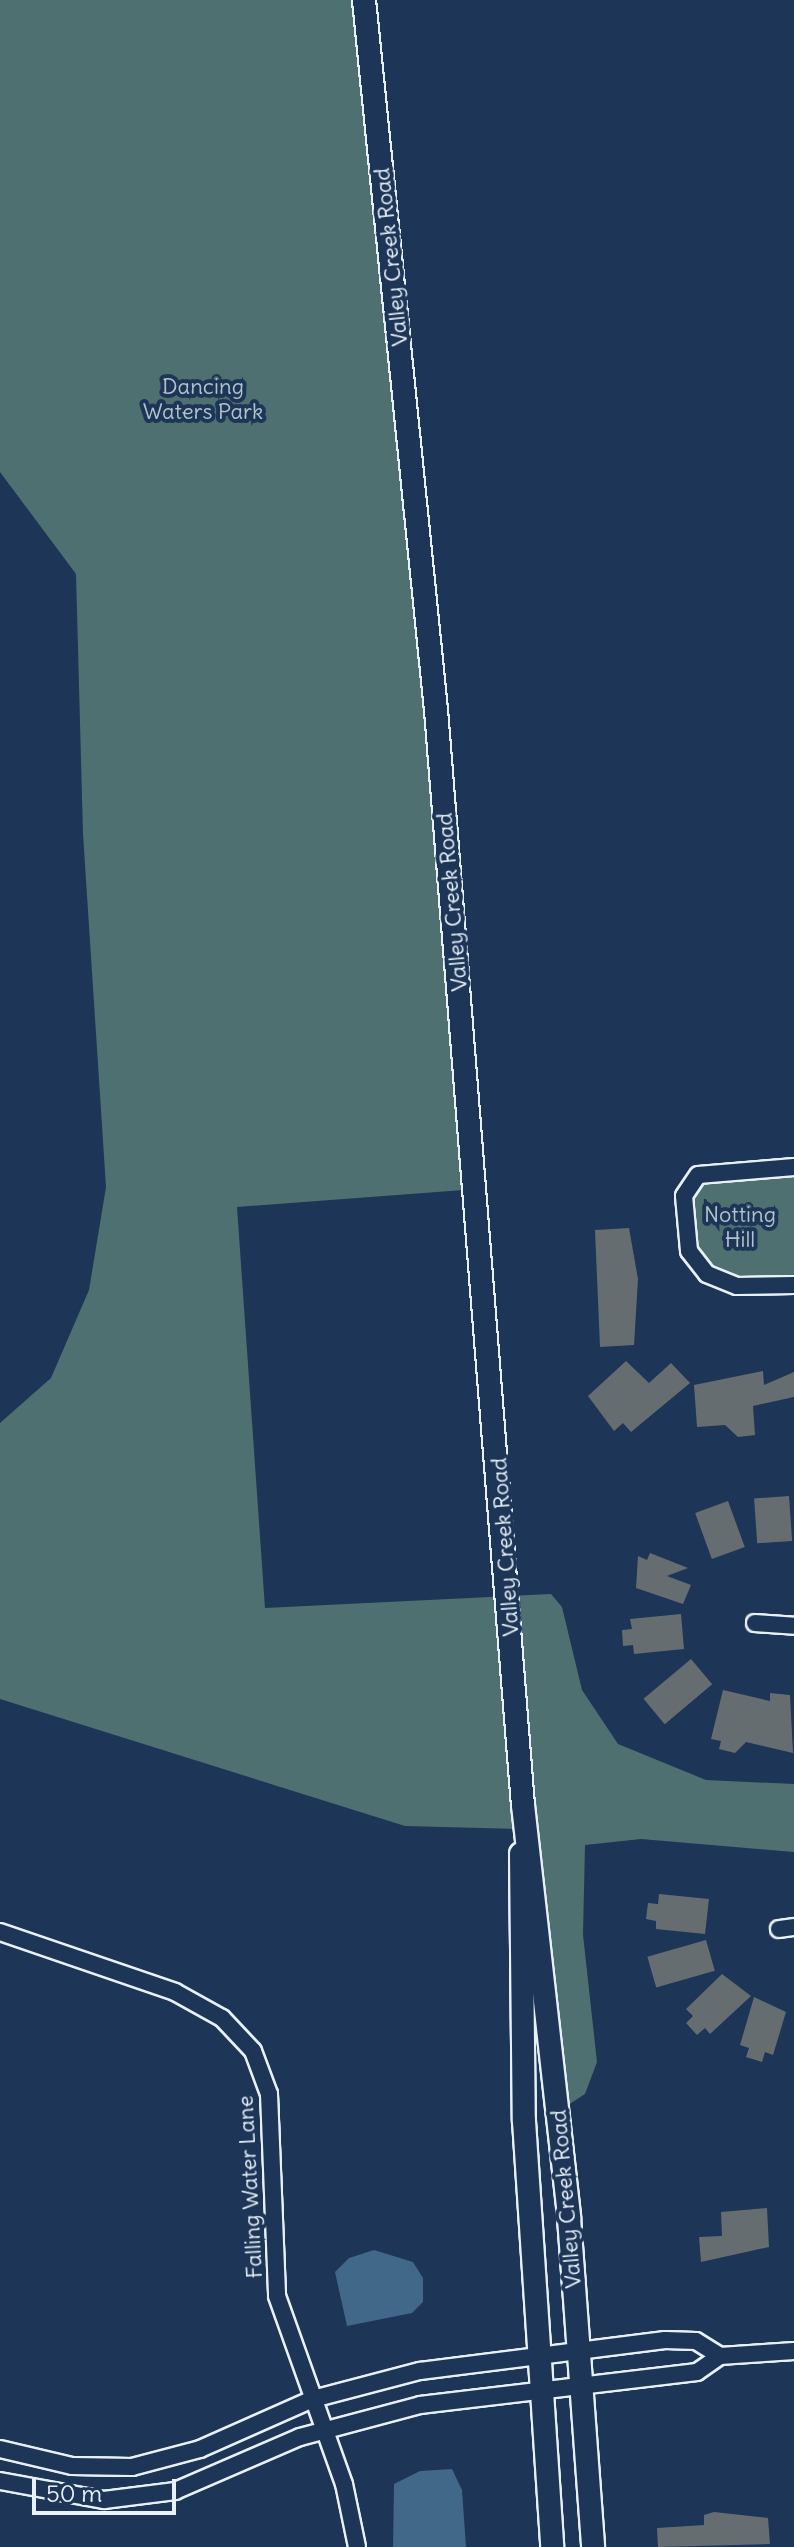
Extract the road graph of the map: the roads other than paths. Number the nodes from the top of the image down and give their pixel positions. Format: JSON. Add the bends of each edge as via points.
{"nodes":[{"id":1,"x":364,"y":0,"type":"edge"},
{"id":2,"x":794,"y":1167,"type":"edge"},
{"id":3,"x":794,"y":1285,"type":"edge"},
{"id":4,"x":755,"y":1623,"type":"dead end"},
{"id":5,"x":794,"y":1626,"type":"edge"},
{"id":6,"x":523,"y":1805,"type":"junction"},
{"id":7,"x":0,"y":1932,"type":"edge"},
{"id":8,"x":579,"y":2347,"type":"junction"},
{"id":9,"x":539,"y":2351,"type":"junction"},
{"id":10,"x":794,"y":2351,"type":"edge"},
{"id":11,"x":720,"y":2356,"type":"junction"},
{"id":12,"x":581,"y":2382,"type":"junction"},
{"id":13,"x":541,"y":2386,"type":"junction"},
{"id":14,"x":313,"y":2399,"type":"junction"},
{"id":15,"x":325,"y":2429,"type":"junction"},
{"id":16,"x":0,"y":2449,"type":"edge"},
{"id":17,"x":0,"y":2481,"type":"edge"},
{"id":18,"x":357,"y":2547,"type":"edge"},
{"id":19,"x":552,"y":2547,"type":"edge"},
{"id":20,"x":593,"y":2547,"type":"edge"}],
"edges":[{"from":1,"to":6,"type":"main road","name":"Valley Creek Road","via":[[436,710]]},
{"from":2,"to":3,"type":"street","via":[[703,1173],[684,1196],[689,1251],[707,1274],[737,1286]]},
{"from":4,"to":5,"type":"street"},
{"from":6,"to":8,"type":"main road","name":"Valley Creek Road"},
{"from":6,"to":9,"type":"main road","name":"Valley Creek Road","via":[[520,2043]]},
{"from":7,"to":14,"type":"street","name":"Falling Water Lane","via":[[175,1992],[222,2018],[253,2051],[269,2094],[277,2296]]},
{"from":8,"to":9,"type":"street"},
{"from":8,"to":11,"type":"street","via":[[689,2340]]},
{"from":8,"to":12,"type":"main road","name":"Valley Creek Road"},
{"from":9,"to":13,"type":"main road","name":"Valley Creek Road"},
{"from":9,"to":14,"type":"street"},
{"from":10,"to":11,"type":"street"},
{"from":11,"to":12,"type":"street","via":[[697,2372]]},
{"from":12,"to":13,"type":"street"},
{"from":12,"to":20,"type":"main road","name":"Valley Creek Road"},
{"from":13,"to":15,"type":"street"},
{"from":13,"to":19,"type":"main road","name":"Valley Creek Road"},
{"from":14,"to":15,"type":"street","name":"Falling Water Lane"},
{"from":14,"to":16,"type":"street","via":[[200,2449],[132,2467],[72,2466]]},
{"from":15,"to":17,"type":"street","via":[[175,2491],[104,2500]]},
{"from":15,"to":18,"type":"street","name":"Falling Water Lane"}]}
